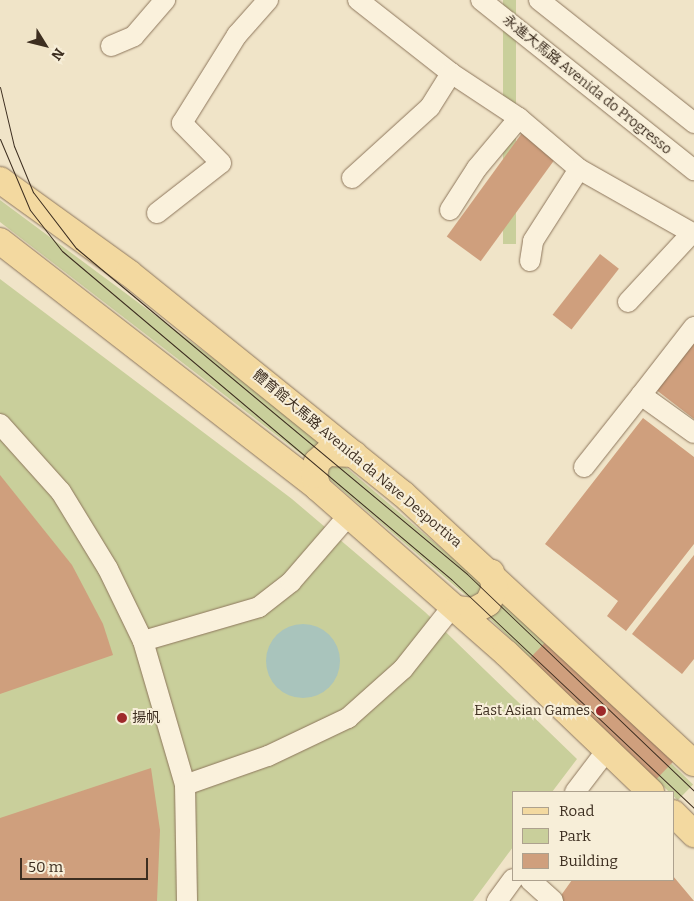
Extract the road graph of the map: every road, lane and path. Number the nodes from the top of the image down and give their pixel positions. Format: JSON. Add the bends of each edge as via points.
{"nodes":[{"id":1,"x":165,"y":0,"type":"edge"},
{"id":2,"x":268,"y":0,"type":"edge"},
{"id":3,"x":358,"y":0,"type":"edge"},
{"id":4,"x":480,"y":0,"type":"edge"},
{"id":5,"x":539,"y":0,"type":"edge"},
{"id":6,"x":111,"y":46,"type":"dead end"},
{"id":7,"x":451,"y":73,"type":"junction"},
{"id":8,"x":519,"y":118,"type":"junction"},
{"id":9,"x":694,"y":123,"type":"edge"},
{"id":10,"x":580,"y":169,"type":"junction"},
{"id":11,"x":694,"y":170,"type":"edge"},
{"id":12,"x":352,"y":178,"type":"dead end"},
{"id":13,"x":0,"y":180,"type":"edge"},
{"id":14,"x":450,"y":210,"type":"dead end"},
{"id":15,"x":157,"y":213,"type":"dead end"},
{"id":16,"x":693,"y":233,"type":"edge"},
{"id":17,"x":0,"y":241,"type":"edge"},
{"id":18,"x":530,"y":261,"type":"dead end"},
{"id":19,"x":628,"y":302,"type":"dead end"},
{"id":20,"x":694,"y":327,"type":"edge"},
{"id":21,"x":641,"y":395,"type":"junction"},
{"id":22,"x":0,"y":424,"type":"edge"},
{"id":23,"x":694,"y":433,"type":"edge"},
{"id":24,"x":354,"y":454,"type":"junction"},
{"id":25,"x":584,"y":467,"type":"dead end"},
{"id":26,"x":318,"y":488,"type":"junction"},
{"id":27,"x":350,"y":515,"type":"junction"},
{"id":28,"x":490,"y":572,"type":"junction"},
{"id":29,"x":455,"y":607,"type":"junction"},
{"id":30,"x":143,"y":641,"type":"junction"},
{"id":31,"x":607,"y":750,"type":"junction"},
{"id":32,"x":694,"y":763,"type":"edge"},
{"id":33,"x":185,"y":786,"type":"junction"},
{"id":34,"x":576,"y":791,"type":"edge"},
{"id":35,"x":650,"y":791,"type":"edge"},
{"id":36,"x":674,"y":814,"type":"edge"},
{"id":37,"x":694,"y":834,"type":"edge"},
{"id":38,"x":512,"y":880,"type":"edge"},
{"id":39,"x":531,"y":881,"type":"edge"},
{"id":40,"x":187,"y":901,"type":"edge"},
{"id":41,"x":497,"y":901,"type":"edge"},
{"id":42,"x":554,"y":901,"type":"edge"}],
"edges":[{"from":1,"to":6,"type":"street","via":[[134,36]]},
{"from":2,"to":15,"type":"street","via":[[237,34],[182,123],[221,163]]},
{"from":3,"to":7,"type":"street"},
{"from":4,"to":11,"type":"street","name":"永進大馬路 Avenida do Progresso"},
{"from":5,"to":9,"type":"street"},
{"from":7,"to":8,"type":"street"},
{"from":7,"to":12,"type":"street","via":[[430,107]]},
{"from":8,"to":10,"type":"street"},
{"from":8,"to":14,"type":"street","via":[[477,168]]},
{"from":10,"to":16,"type":"street"},
{"from":10,"to":18,"type":"street","via":[[540,230]]},
{"from":13,"to":24,"type":"main road","name":"體育館大馬路 Avenida da Nave Desportiva","via":[[129,273]]},
{"from":16,"to":19,"type":"street"},
{"from":17,"to":26,"type":"main road"},
{"from":20,"to":21,"type":"street"},
{"from":21,"to":23,"type":"street"},
{"from":21,"to":25,"type":"street"},
{"from":22,"to":30,"type":"street","via":[[61,492],[108,569]]},
{"from":24,"to":26,"type":"main road","via":[[327,453],[317,462],[314,475]]},
{"from":24,"to":28,"type":"main road","name":"體育館大馬路 Avenida da Nave Desportiva"},
{"from":26,"to":27,"type":"main road"},
{"from":27,"to":29,"type":"main road"},
{"from":27,"to":30,"type":"street","via":[[291,582],[259,607]]},
{"from":28,"to":29,"type":"main road","via":[[495,588],[488,603],[474,611]]},
{"from":28,"to":32,"type":"main road","name":"體育館大馬路 Avenida da Nave Desportiva"},
{"from":29,"to":31,"type":"main road"},
{"from":29,"to":33,"type":"street","via":[[403,669],[348,718],[268,756]]},
{"from":30,"to":33,"type":"street"},
{"from":31,"to":34,"type":"street"},
{"from":31,"to":35,"type":"main road"},
{"from":33,"to":40,"type":"street"},
{"from":36,"to":37,"type":"main road"},
{"from":38,"to":41,"type":"street"},
{"from":39,"to":42,"type":"street"}]}
